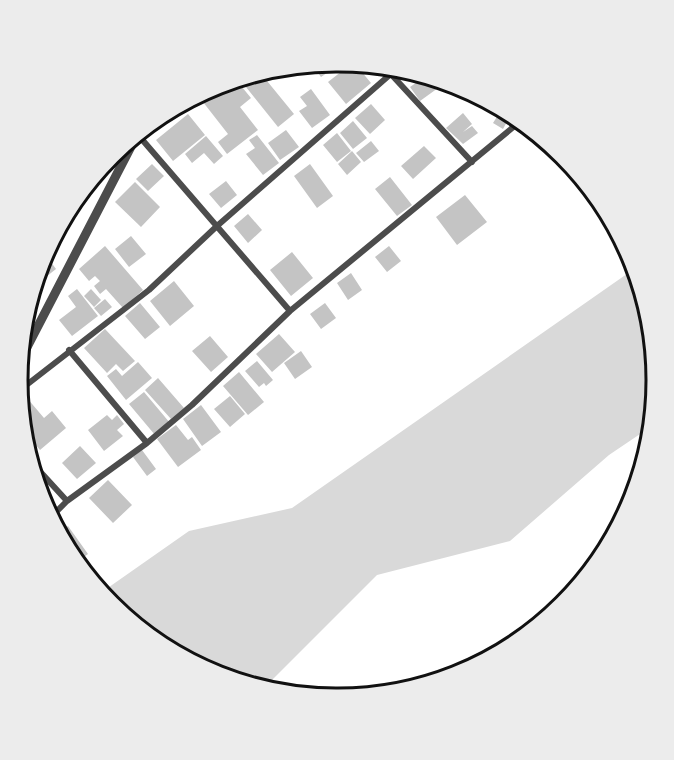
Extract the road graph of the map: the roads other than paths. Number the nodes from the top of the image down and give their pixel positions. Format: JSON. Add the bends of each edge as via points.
{"nodes":[{"id":1,"x":388,"y":76,"type":"edge"},
{"id":2,"x":394,"y":77,"type":"edge"},
{"id":3,"x":514,"y":127,"type":"edge"},
{"id":4,"x":141,"y":142,"type":"edge"},
{"id":5,"x":129,"y":153,"type":"edge"},
{"id":6,"x":472,"y":162,"type":"junction"},
{"id":7,"x":216,"y":226,"type":"junction"},
{"id":8,"x":290,"y":311,"type":"junction"},
{"id":9,"x":31,"y":340,"type":"edge"},
{"id":10,"x":69,"y":350,"type":"junction"},
{"id":11,"x":28,"y":383,"type":"edge"},
{"id":12,"x":147,"y":443,"type":"junction"},
{"id":13,"x":44,"y":476,"type":"edge"},
{"id":14,"x":67,"y":501,"type":"junction"},
{"id":15,"x":58,"y":510,"type":"edge"}],
"edges":[{"from":1,"to":7,"type":"street"},
{"from":2,"to":6,"type":"street"},
{"from":3,"to":6,"type":"street"},
{"from":4,"to":7,"type":"street"},
{"from":5,"to":9,"type":"street"},
{"from":6,"to":8,"type":"street"},
{"from":7,"to":8,"type":"street"},
{"from":7,"to":10,"type":"street","via":[[149,290]]},
{"from":8,"to":12,"type":"street"},
{"from":10,"to":11,"type":"street"},
{"from":10,"to":12,"type":"street"},
{"from":12,"to":14,"type":"street"},
{"from":13,"to":14,"type":"street"},
{"from":14,"to":15,"type":"street"}]}
